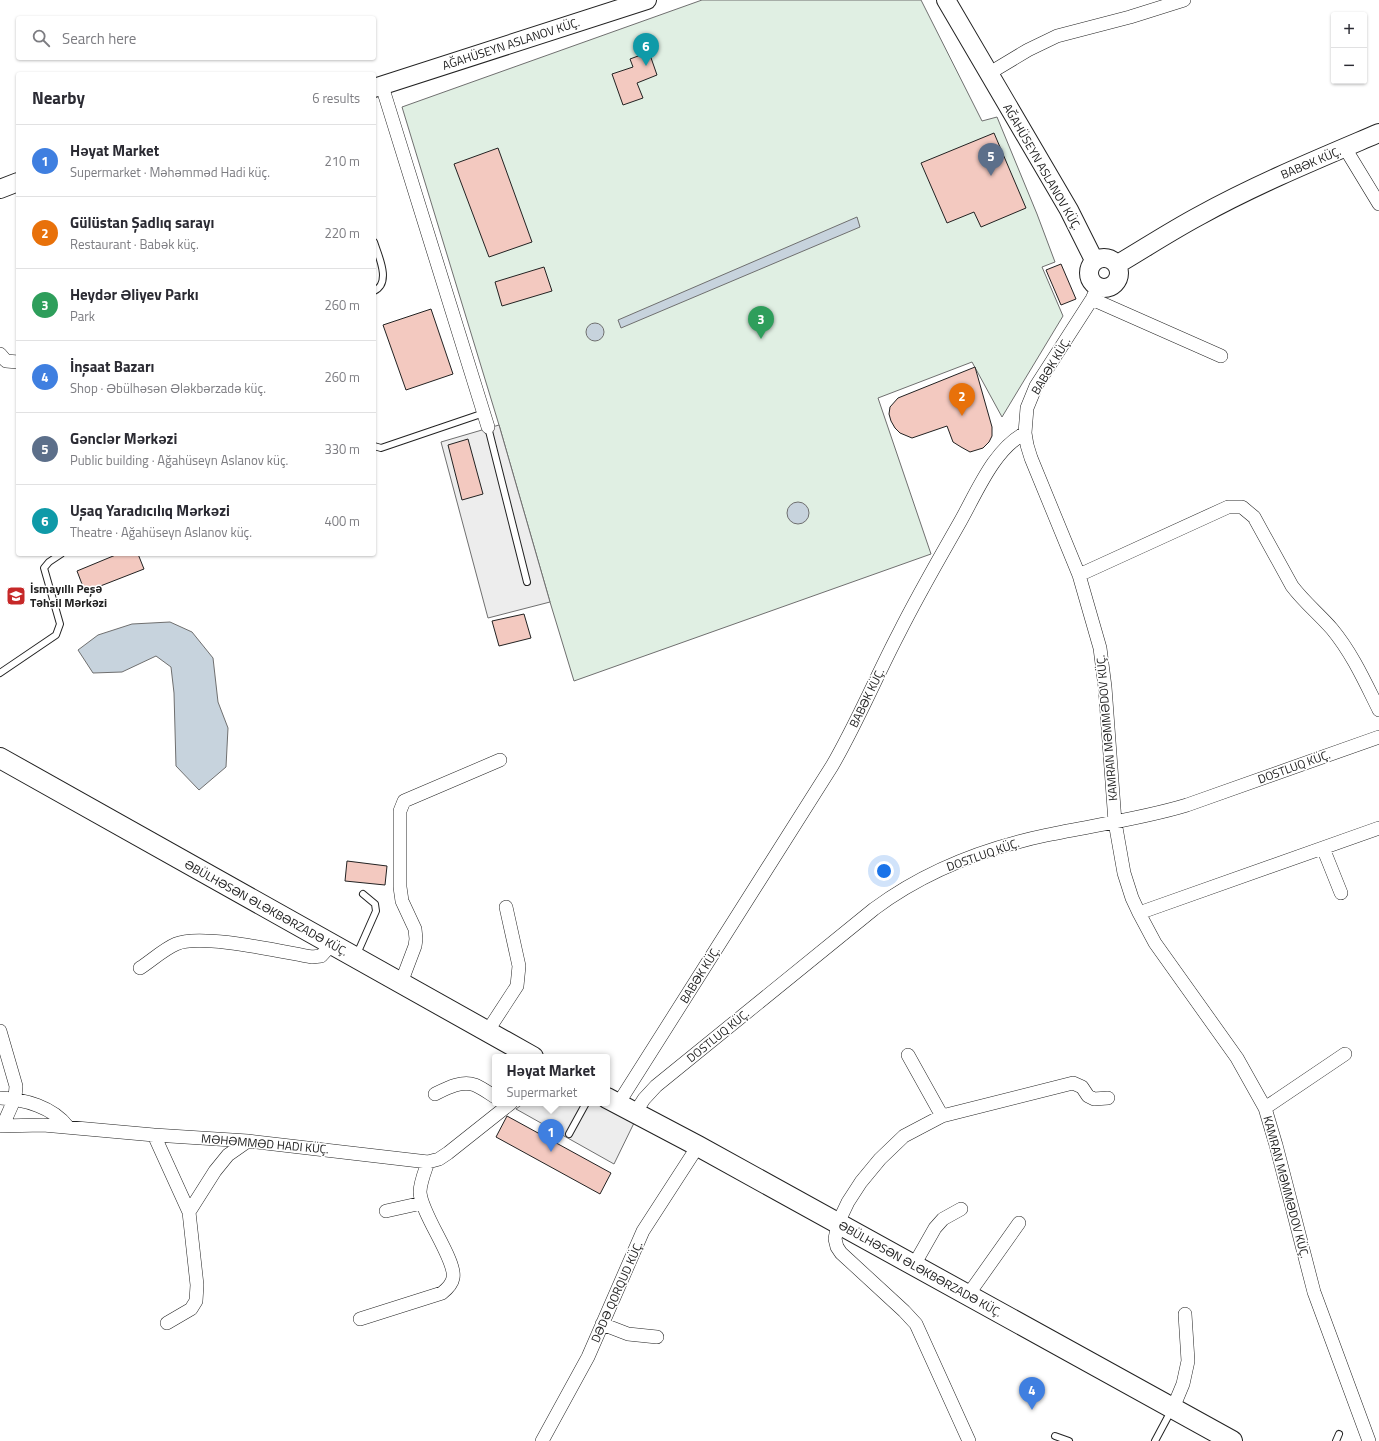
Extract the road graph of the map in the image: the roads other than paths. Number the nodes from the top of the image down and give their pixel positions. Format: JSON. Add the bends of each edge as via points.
{"nodes":[{"id":1,"x":647,"y":0,"type":"edge"},
{"id":2,"x":946,"y":0,"type":"edge"},
{"id":3,"x":1184,"y":0,"type":"edge"},
{"id":4,"x":988,"y":74,"type":"junction"},
{"id":5,"x":378,"y":87,"type":"edge"},
{"id":6,"x":1379,"y":133,"type":"edge"},
{"id":7,"x":1345,"y":148,"type":"junction"},
{"id":8,"x":16,"y":183,"type":"edge"},
{"id":9,"x":0,"y":189,"type":"edge"},
{"id":10,"x":1379,"y":204,"type":"edge"},
{"id":11,"x":376,"y":249,"type":"edge"},
{"id":12,"x":1094,"y":260,"type":"junction"},
{"id":13,"x":1118,"y":264,"type":"junction"},
{"id":14,"x":376,"y":290,"type":"edge"},
{"id":15,"x":1095,"y":293,"type":"junction"},
{"id":16,"x":0,"y":354,"type":"edge"},
{"id":17,"x":1222,"y":356,"type":"dead end"},
{"id":18,"x":16,"y":362,"type":"edge"},
{"id":19,"x":484,"y":414,"type":"junction"},
{"id":20,"x":488,"y":427,"type":"joint"},
{"id":21,"x":1025,"y":432,"type":"junction"},
{"id":22,"x":376,"y":447,"type":"edge"},
{"id":23,"x":59,"y":556,"type":"edge"},
{"id":24,"x":1079,"y":575,"type":"junction"},
{"id":25,"x":527,"y":582,"type":"dead end"},
{"id":26,"x":0,"y":673,"type":"edge"},
{"id":27,"x":1379,"y":710,"type":"edge"},
{"id":28,"x":1379,"y":737,"type":"edge"},
{"id":29,"x":0,"y":758,"type":"edge"},
{"id":30,"x":500,"y":760,"type":"dead end"},
{"id":31,"x":1115,"y":822,"type":"junction"},
{"id":32,"x":1379,"y":828,"type":"edge"},
{"id":33,"x":1323,"y":848,"type":"junction"},
{"id":34,"x":1341,"y":893,"type":"dead end"},
{"id":35,"x":363,"y":894,"type":"dead end"},
{"id":36,"x":506,"y":908,"type":"dead end"},
{"id":37,"x":1139,"y":913,"type":"junction"},
{"id":38,"x":332,"y":944,"type":"junction"},
{"id":39,"x":356,"y":958,"type":"junction"},
{"id":40,"x":140,"y":968,"type":"dead end"},
{"id":41,"x":401,"y":983,"type":"junction"},
{"id":42,"x":0,"y":1031,"type":"edge"},
{"id":43,"x":487,"y":1032,"type":"junction"},
{"id":44,"x":527,"y":1054,"type":"edge"},
{"id":45,"x":1345,"y":1054,"type":"dead end"},
{"id":46,"x":908,"y":1055,"type":"dead end"},
{"id":47,"x":435,"y":1094,"type":"dead end"},
{"id":48,"x":492,"y":1095,"type":"edge"},
{"id":49,"x":0,"y":1098,"type":"edge"},
{"id":50,"x":15,"y":1098,"type":"junction"},
{"id":51,"x":1108,"y":1098,"type":"dead end"},
{"id":52,"x":620,"y":1105,"type":"edge"},
{"id":53,"x":506,"y":1106,"type":"edge"},
{"id":54,"x":584,"y":1106,"type":"edge"},
{"id":55,"x":1265,"y":1108,"type":"junction"},
{"id":56,"x":942,"y":1116,"type":"junction"},
{"id":57,"x":2,"y":1125,"type":"edge"},
{"id":58,"x":68,"y":1127,"type":"junction"},
{"id":59,"x":569,"y":1134,"type":"dead end"},
{"id":60,"x":154,"y":1135,"type":"junction"},
{"id":61,"x":248,"y":1141,"type":"junction"},
{"id":62,"x":698,"y":1146,"type":"junction"},
{"id":63,"x":428,"y":1162,"type":"junction"},
{"id":64,"x":422,"y":1203,"type":"junction"},
{"id":65,"x":961,"y":1209,"type":"dead end"},
{"id":66,"x":386,"y":1211,"type":"dead end"},
{"id":67,"x":189,"y":1212,"type":"junction"},
{"id":68,"x":1019,"y":1222,"type":"dead end"},
{"id":69,"x":838,"y":1223,"type":"junction"},
{"id":70,"x":914,"y":1266,"type":"junction"},
{"id":71,"x":968,"y":1295,"type":"junction"},
{"id":72,"x":1185,"y":1314,"type":"dead end"},
{"id":73,"x":360,"y":1318,"type":"dead end"},
{"id":74,"x":167,"y":1323,"type":"dead end"},
{"id":75,"x":602,"y":1324,"type":"junction"},
{"id":76,"x":657,"y":1337,"type":"dead end"},
{"id":77,"x":1172,"y":1408,"type":"junction"},
{"id":78,"x":1339,"y":1434,"type":"dead end"},
{"id":79,"x":1055,"y":1436,"type":"dead end"},
{"id":80,"x":542,"y":1441,"type":"edge"},
{"id":81,"x":969,"y":1441,"type":"edge"},
{"id":82,"x":1069,"y":1441,"type":"edge"},
{"id":83,"x":1155,"y":1441,"type":"edge"},
{"id":84,"x":1232,"y":1441,"type":"edge"},
{"id":85,"x":1336,"y":1441,"type":"edge"},
{"id":86,"x":1369,"y":1441,"type":"edge"}],
"edges":[{"from":1,"to":5,"type":"street","name":"AĞAHÜSEYN ASLANOV KÜÇ."},
{"from":2,"to":4,"type":"street","name":"AĞAHÜSEYN ASLANOV KÜÇ."},
{"from":3,"to":4,"type":"street","via":[[1057,36]]},
{"from":4,"to":12,"type":"street","name":"AĞAHÜSEYN ASLANOV KÜÇ.","via":[[1069,210]]},
{"from":5,"to":19,"type":"street"},
{"from":6,"to":7,"type":"street","name":"BABƏK KÜÇ."},
{"from":7,"to":10,"type":"street"},
{"from":7,"to":13,"type":"street","name":"BABƏK KÜÇ.","via":[[1220,204]]},
{"from":8,"to":9,"type":"street"},
{"from":11,"to":14,"type":"lane","via":[[384,275]]},
{"from":12,"to":13,"type":"street","via":[[1102,257],[1111,258]]},
{"from":12,"to":15,"type":"street","via":[[1088,274]]},
{"from":13,"to":15,"type":"street","via":[[1118,280],[1113,286]]},
{"from":15,"to":17,"type":"street"},
{"from":15,"to":21,"type":"street","name":"BABƏK KÜÇ.","via":[[1036,386],[1027,408]]},
{"from":16,"to":18,"type":"street","via":[[6,361]]},
{"from":19,"to":20,"type":"street"},
{"from":19,"to":22,"type":"lane","via":[[381,448]]},
{"from":20,"to":25,"type":"lane"},
{"from":21,"to":24,"type":"street","name":"KAMRAN MƏMMƏDOV KÜÇ.","via":[[1026,445]]},
{"from":21,"to":52,"type":"street","name":"BABƏK KÜÇ.","via":[[1008,444],[992,465],[913,605],[832,766]]},
{"from":23,"to":26,"type":"lane","via":[[44,568],[60,624],[56,635]]},
{"from":24,"to":27,"type":"street","via":[[1228,507],[1242,507],[1254,517],[1292,586],[1332,629],[1358,667]]},
{"from":24,"to":31,"type":"street","name":"KAMRAN MƏMMƏDOV KÜÇ.","via":[[1100,648],[1106,687]]},
{"from":28,"to":31,"type":"street","name":"DOSTLUQ KÜÇ.","via":[[1187,805],[1158,814]]},
{"from":29,"to":38,"type":"main road","name":"ƏBÜLHƏSƏN ƏLƏKBƏRZADƏ KÜÇ."},
{"from":30,"to":41,"type":"street","via":[[404,801],[400,811],[400,887],[402,901],[416,939]]},
{"from":31,"to":37,"type":"street","name":"KAMRAN MƏMMƏDOV KÜÇ.","via":[[1124,873]]},
{"from":31,"to":52,"type":"street","name":"DOSTLUQ KÜÇ.","via":[[1045,835],[975,855],[948,866],[892,896],[656,1086],[644,1099]]},
{"from":32,"to":33,"type":"street"},
{"from":33,"to":34,"type":"street"},
{"from":33,"to":37,"type":"street"},
{"from":35,"to":39,"type":"lane","via":[[374,904],[376,911]]},
{"from":36,"to":43,"type":"street","via":[[519,966],[517,986]]},
{"from":37,"to":55,"type":"street","name":"KAMRAN MƏMMƏDOV KÜÇ.","via":[[1155,943],[1237,1058]]},
{"from":38,"to":39,"type":"main road","name":"ƏBÜLHƏSƏN ƏLƏKBƏRZADƏ KÜÇ."},
{"from":38,"to":40,"type":"street","via":[[321,956],[312,957],[201,940],[177,944]]},
{"from":39,"to":41,"type":"main road","name":"ƏBÜLHƏSƏN ƏLƏKBƏRZADƏ KÜÇ."},
{"from":41,"to":43,"type":"main road","name":"ƏBÜLHƏSƏN ƏLƏKBƏRZADƏ KÜÇ."},
{"from":42,"to":50,"type":"street","via":[[16,1086]]},
{"from":43,"to":44,"type":"main road","name":"ƏBÜLHƏSƏN ƏLƏKBƏRZADƏ KÜÇ."},
{"from":45,"to":55,"type":"street"},
{"from":46,"to":56,"type":"street"},
{"from":47,"to":48,"type":"street","via":[[454,1085],[465,1084],[474,1085]]},
{"from":49,"to":50,"type":"street"},
{"from":50,"to":57,"type":"street"},
{"from":50,"to":58,"type":"street","via":[[55,1114]]},
{"from":51,"to":56,"type":"street","via":[[1094,1099],[1088,1096],[1082,1087],[1073,1083]]},
{"from":52,"to":62,"type":"main road","name":"ƏBÜLHƏSƏN ƏLƏKBƏRZADƏ KÜÇ."},
{"from":53,"to":63,"type":"street","via":[[443,1156]]},
{"from":54,"to":59,"type":"lane"},
{"from":55,"to":86,"type":"street","name":"KAMRAN MƏMMƏDOV KÜÇ.","via":[[1314,1292]]},
{"from":56,"to":69,"type":"street","via":[[904,1136],[880,1160],[848,1202]]},
{"from":57,"to":58,"type":"street","name":"MƏHƏMMƏD HADI KÜÇ."},
{"from":58,"to":60,"type":"street","name":"MƏHƏMMƏD HADI KÜÇ."},
{"from":60,"to":61,"type":"street","name":"MƏHƏMMƏD HADI KÜÇ."},
{"from":60,"to":67,"type":"street"},
{"from":61,"to":63,"type":"street","name":"MƏHƏMMƏD HADI KÜÇ."},
{"from":61,"to":67,"type":"street","via":[[228,1155],[215,1170]]},
{"from":62,"to":69,"type":"main road","name":"ƏBÜLHƏSƏN ƏLƏKBƏRZADƏ KÜÇ."},
{"from":62,"to":75,"type":"street","name":"DƏDƏ QORQUD KÜÇ.","via":[[643,1231]]},
{"from":63,"to":64,"type":"street","via":[[420,1191]]},
{"from":64,"to":66,"type":"street"},
{"from":64,"to":73,"type":"street","via":[[451,1265],[454,1278],[442,1293]]},
{"from":65,"to":70,"type":"street","via":[[943,1219],[935,1228]]},
{"from":67,"to":74,"type":"street","via":[[198,1285],[196,1301],[192,1309]]},
{"from":68,"to":71,"type":"street"},
{"from":69,"to":70,"type":"main road","name":"ƏBÜLHƏSƏN ƏLƏKBƏRZADƏ KÜÇ."},
{"from":69,"to":81,"type":"street","via":[[835,1239],[841,1253],[916,1324]]},
{"from":70,"to":71,"type":"main road","name":"ƏBÜLHƏSƏN ƏLƏKBƏRZADƏ KÜÇ."},
{"from":71,"to":77,"type":"main road","name":"ƏBÜLHƏSƏN ƏLƏKBƏRZADƏ KÜÇ."},
{"from":72,"to":77,"type":"street","via":[[1188,1360],[1183,1384]]},
{"from":75,"to":76,"type":"street","via":[[628,1334]]},
{"from":75,"to":80,"type":"street","name":"DƏDƏ QORQUD KÜÇ.","via":[[588,1357]]},
{"from":77,"to":83,"type":"lane"},
{"from":77,"to":84,"type":"main road","name":"ƏBÜLHƏSƏN ƏLƏKBƏRZADƏ KÜÇ."},
{"from":78,"to":85,"type":"lane"},
{"from":79,"to":82,"type":"lane"}]}
